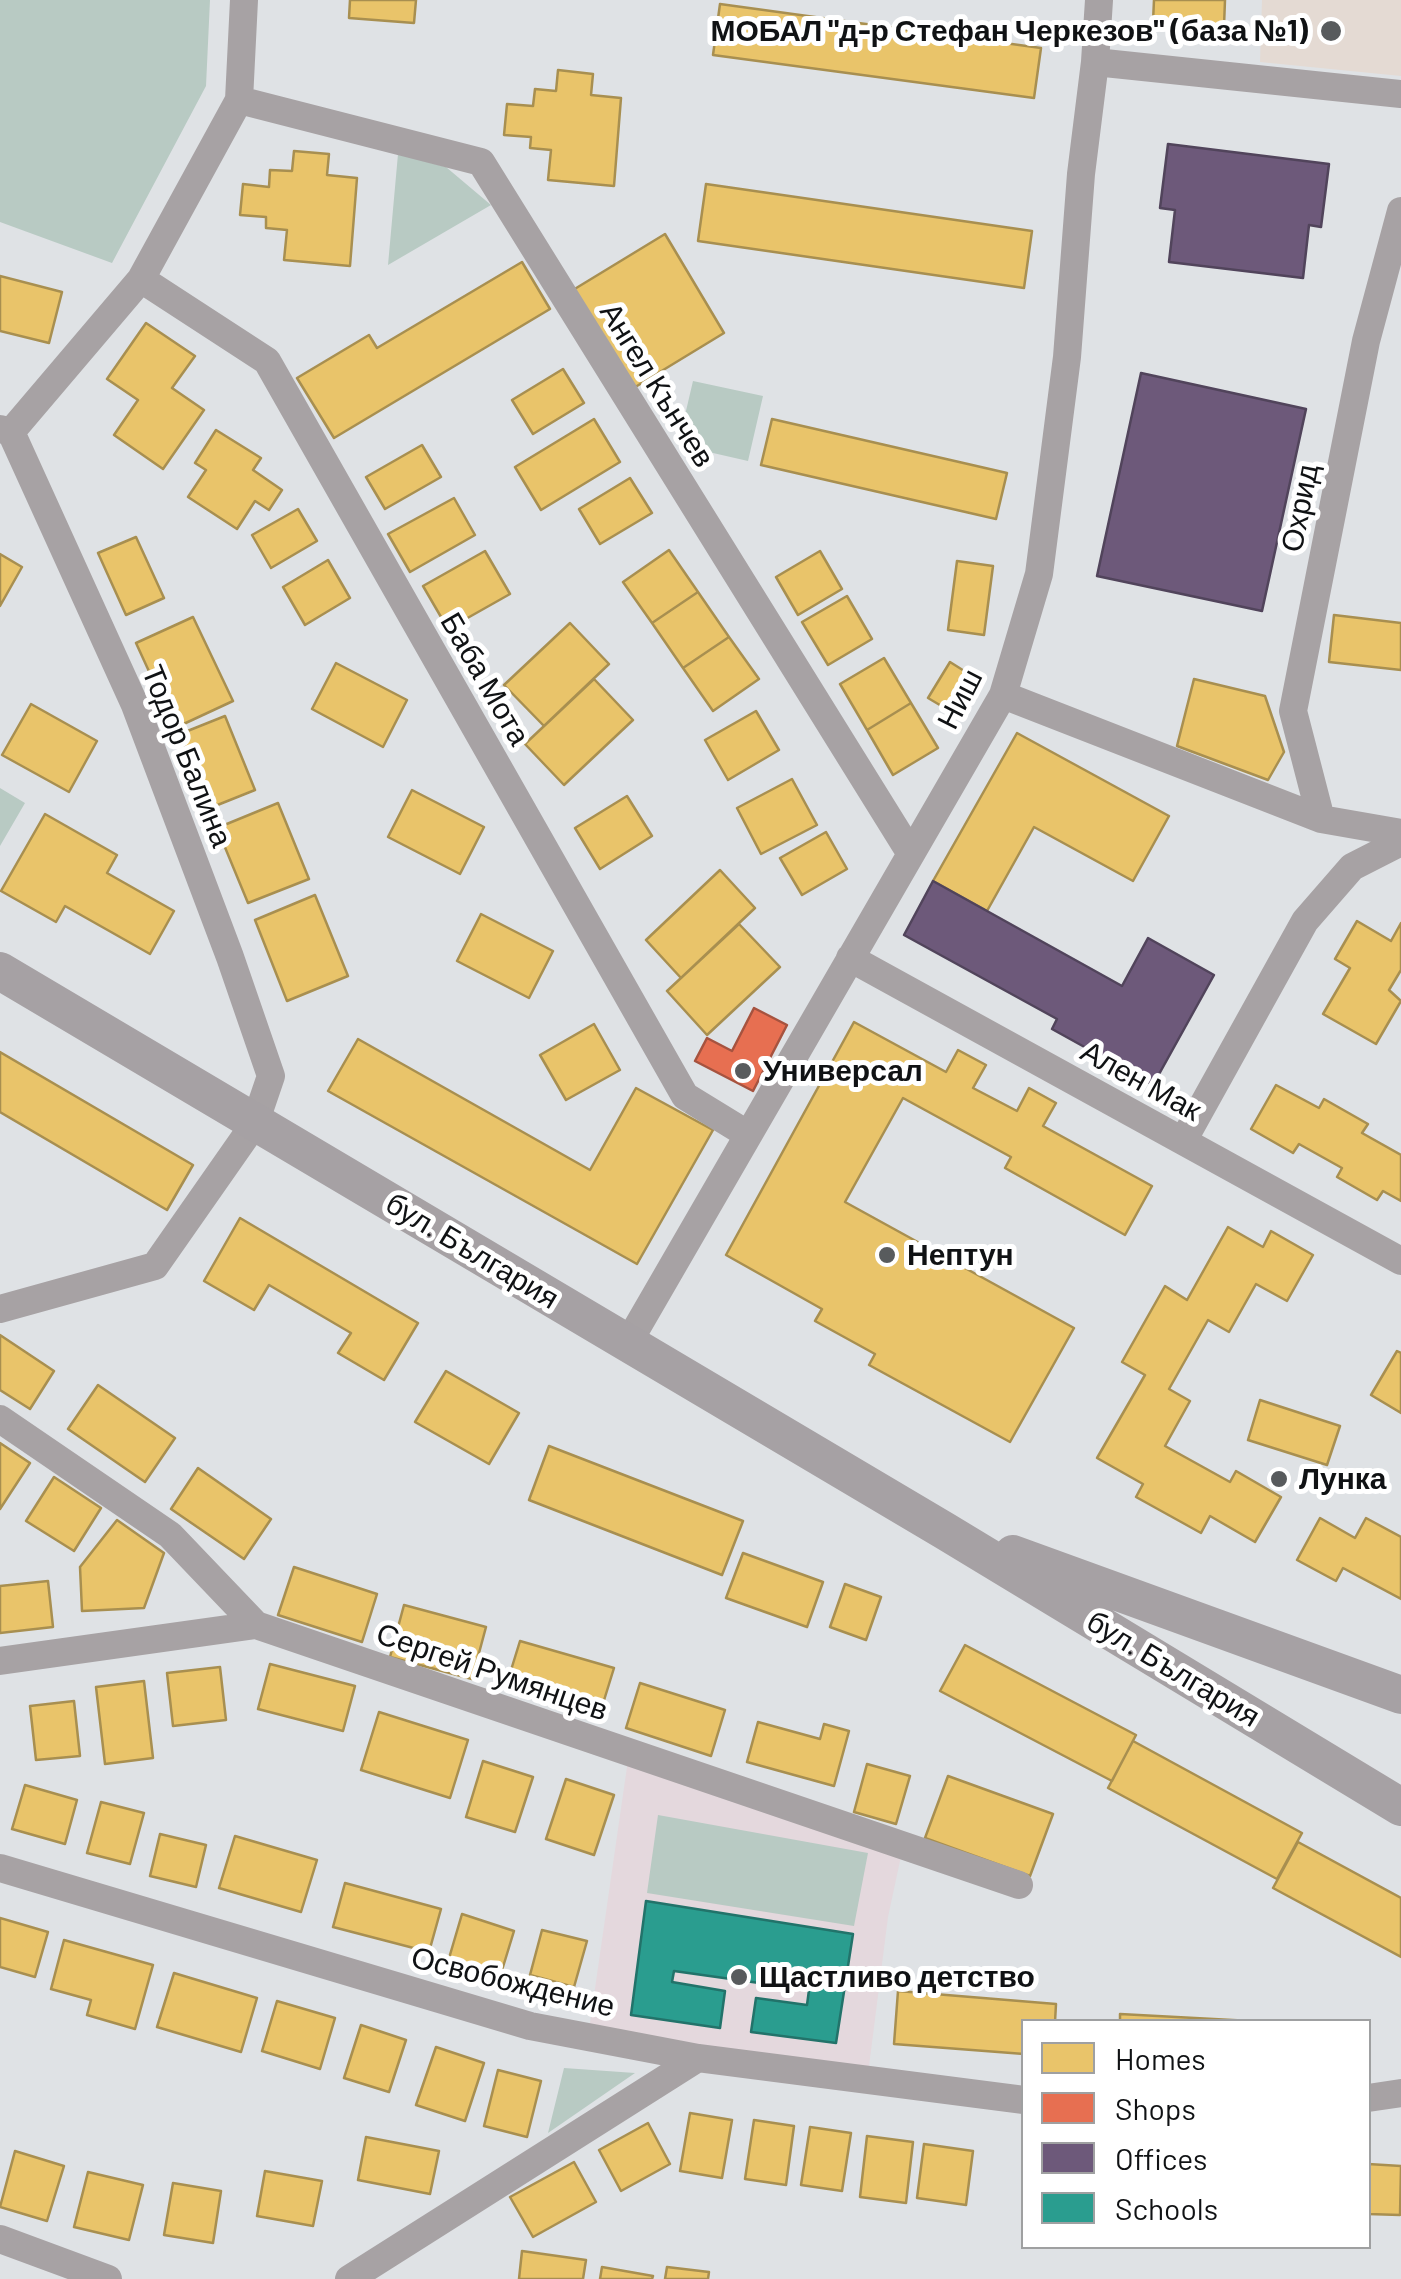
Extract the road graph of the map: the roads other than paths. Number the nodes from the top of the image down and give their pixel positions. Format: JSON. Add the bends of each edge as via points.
{"nodes":[{"id":1,"x":244,"y":0,"type":"edge"},
{"id":2,"x":1099,"y":0,"type":"edge"},
{"id":3,"x":1095,"y":62,"type":"junction"},
{"id":4,"x":1401,"y":94,"type":"edge"},
{"id":5,"x":239,"y":100,"type":"junction"},
{"id":6,"x":1401,"y":210,"type":"edge"},
{"id":7,"x":141,"y":279,"type":"junction"},
{"id":8,"x":6,"y":430,"type":"edge"},
{"id":9,"x":1002,"y":695,"type":"junction"},
{"id":10,"x":1321,"y":819,"type":"junction"},
{"id":11,"x":1401,"y":834,"type":"edge"},
{"id":12,"x":1401,"y":842,"type":"edge"},
{"id":13,"x":911,"y":854,"type":"junction"},
{"id":14,"x":850,"y":958,"type":"junction"},
{"id":15,"x":0,"y":971,"type":"edge"},
{"id":16,"x":254,"y":1123,"type":"junction"},
{"id":17,"x":747,"y":1134,"type":"junction"},
{"id":18,"x":1182,"y":1141,"type":"junction"},
{"id":19,"x":1401,"y":1261,"type":"edge"},
{"id":20,"x":0,"y":1309,"type":"edge"},
{"id":21,"x":628,"y":1344,"type":"junction"},
{"id":22,"x":0,"y":1419,"type":"edge"},
{"id":23,"x":945,"y":1531,"type":"junction"},
{"id":24,"x":256,"y":1625,"type":"junction"},
{"id":25,"x":0,"y":1662,"type":"edge"},
{"id":26,"x":1401,"y":1696,"type":"edge"},
{"id":27,"x":1401,"y":1807,"type":"edge"},
{"id":28,"x":0,"y":1868,"type":"edge"},
{"id":29,"x":1020,"y":1886,"type":"dead end"},
{"id":30,"x":698,"y":2058,"type":"junction"},
{"id":31,"x":1401,"y":2092,"type":"edge"},
{"id":32,"x":1371,"y":2097,"type":"edge"},
{"id":33,"x":1021,"y":2100,"type":"edge"},
{"id":34,"x":0,"y":2240,"type":"edge"},
{"id":35,"x":108,"y":2279,"type":"edge"},
{"id":36,"x":349,"y":2279,"type":"edge"}],
"edges":[{"from":1,"to":5,"type":"street"},
{"from":2,"to":3,"type":"street","name":"Ниш"},
{"from":3,"to":4,"type":"street"},
{"from":3,"to":9,"type":"street","name":"Ниш","via":[[1039,574]]},
{"from":5,"to":7,"type":"street"},
{"from":5,"to":13,"type":"street","name":"Ангел Кънчев","via":[[481,162]]},
{"from":6,"to":10,"type":"street","name":"Охрид","via":[[1366,340],[1293,711]]},
{"from":7,"to":8,"type":"street"},
{"from":7,"to":17,"type":"street","name":"Баба Мота","via":[[267,361],[686,1096]]},
{"from":8,"to":16,"type":"street","name":"Тодор Балина","via":[[134,705],[250,1013],[271,1076]]},
{"from":9,"to":10,"type":"street"},
{"from":9,"to":13,"type":"street","name":"Ниш"},
{"from":10,"to":11,"type":"street"},
{"from":12,"to":18,"type":"street","via":[[1352,867],[1304,921]]},
{"from":13,"to":14,"type":"street","name":"Ниш"},
{"from":14,"to":17,"type":"street","name":"Ниш"},
{"from":14,"to":18,"type":"street","name":"Ален Мак"},
{"from":15,"to":16,"type":"main road","name":"бул. България"},
{"from":16,"to":20,"type":"street","name":"Тодор Балина","via":[[155,1266]]},
{"from":16,"to":21,"type":"main road","name":"бул. България"},
{"from":17,"to":21,"type":"street","name":"Ниш"},
{"from":18,"to":19,"type":"street","name":"Ален Мак"},
{"from":21,"to":23,"type":"main road","name":"бул. България"},
{"from":22,"to":24,"type":"street","name":"Сергей Румянцев","via":[[170,1535]]},
{"from":23,"to":26,"type":"main road","name":"бул. България"},
{"from":23,"to":27,"type":"main road","name":"бул. България"},
{"from":24,"to":25,"type":"street"},
{"from":24,"to":29,"type":"street","name":"Сергей Румянцев"},
{"from":28,"to":30,"type":"street","name":"Освобождение","via":[[530,2026]]},
{"from":30,"to":33,"type":"street","name":"Освобождение"},
{"from":30,"to":36,"type":"street"},
{"from":31,"to":32,"type":"street"},
{"from":34,"to":35,"type":"street"}]}
